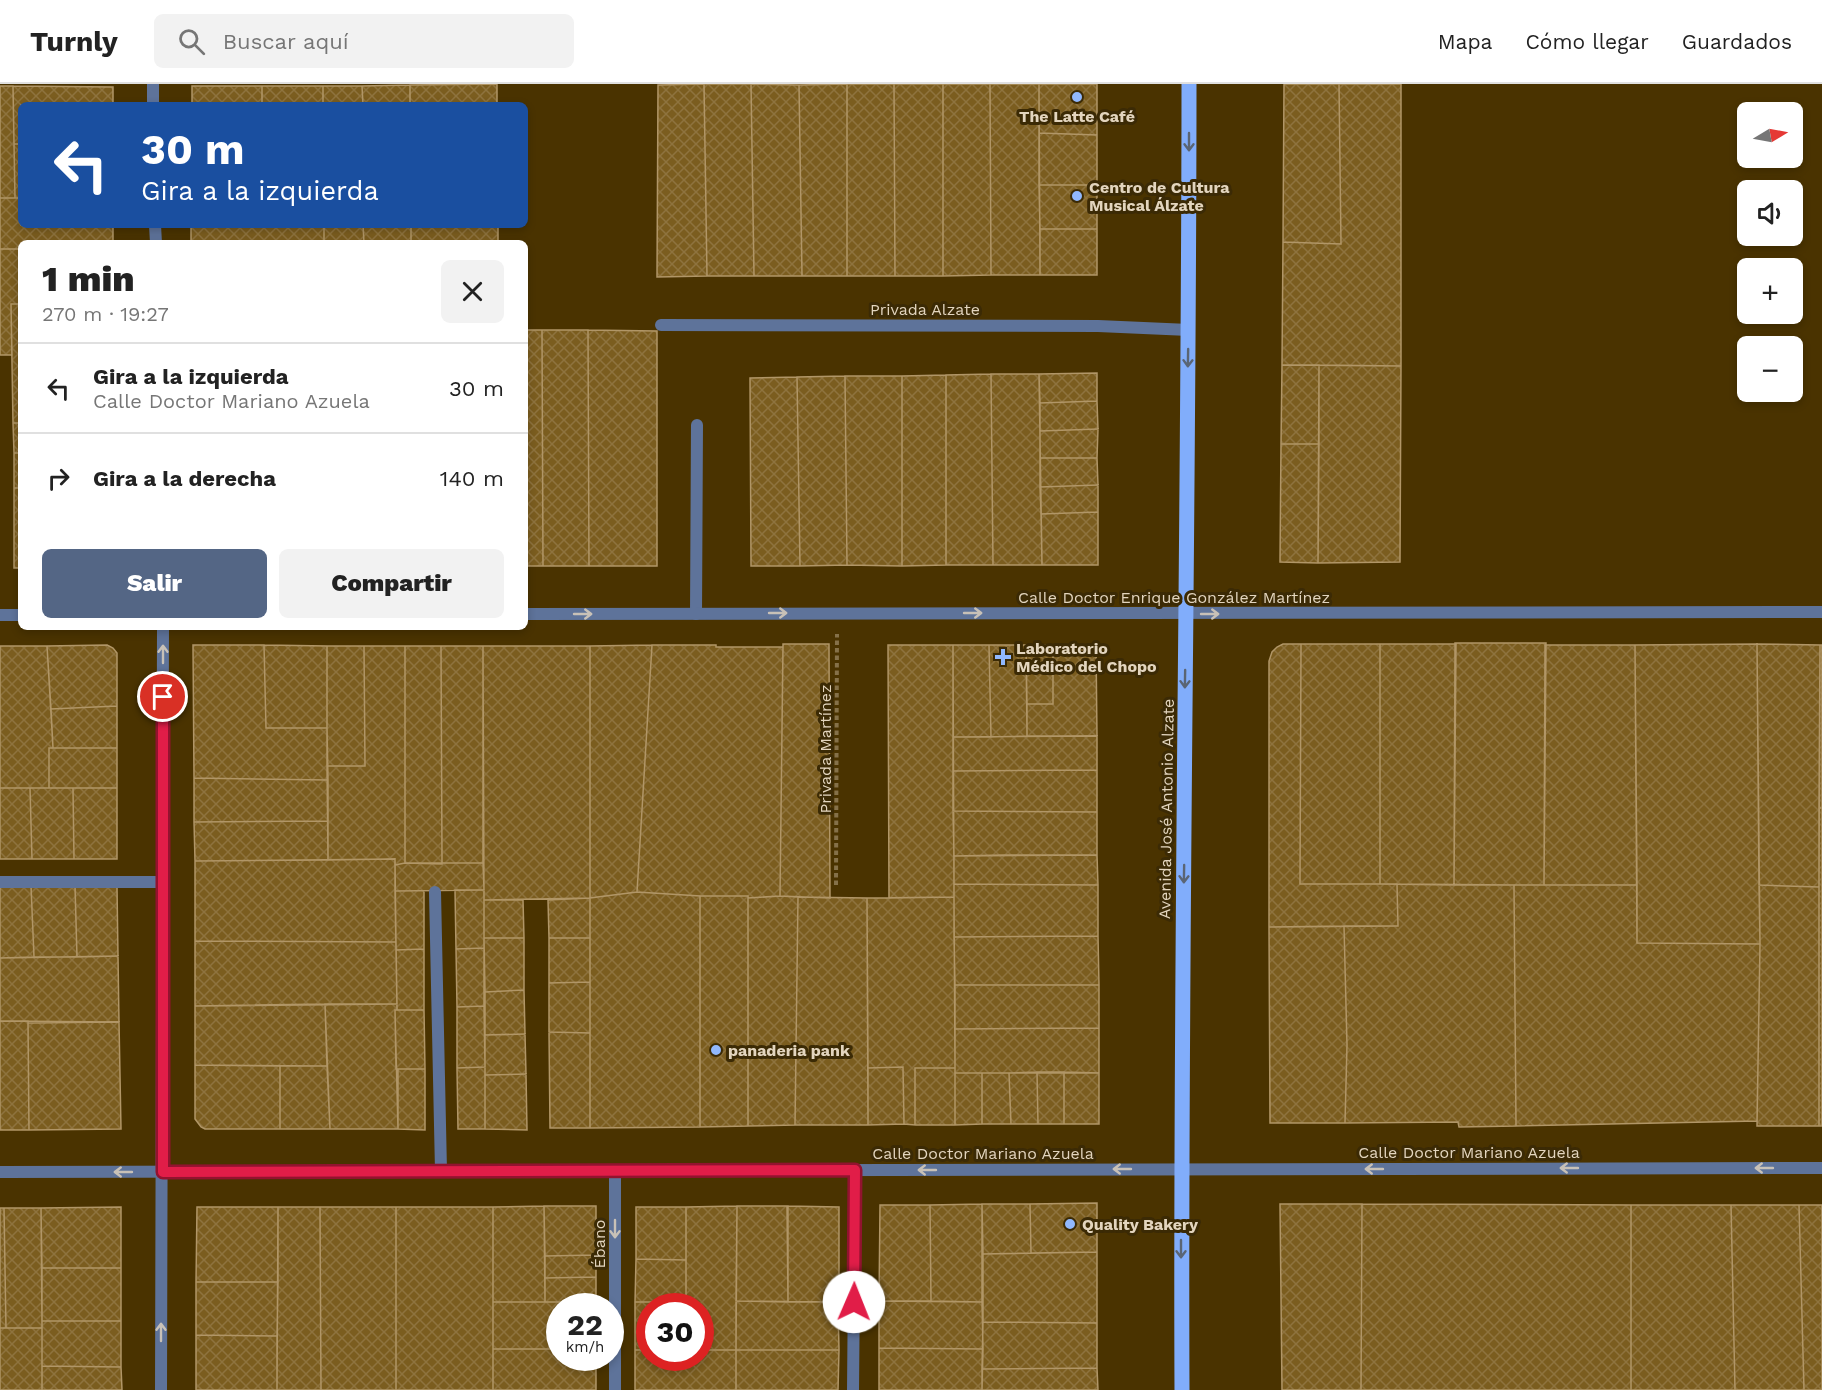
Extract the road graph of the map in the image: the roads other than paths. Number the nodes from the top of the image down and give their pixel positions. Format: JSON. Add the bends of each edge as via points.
{"nodes":[{"id":1,"x":153,"y":84,"type":"edge"},
{"id":2,"x":1189,"y":84,"type":"edge"},
{"id":3,"x":153,"y":102,"type":"edge"},
{"id":4,"x":661,"y":325,"type":"dead end"},
{"id":5,"x":1189,"y":330,"type":"junction"},
{"id":6,"x":697,"y":425,"type":"dead end"},
{"id":7,"x":1822,"y":612,"type":"edge"},
{"id":8,"x":528,"y":614,"type":"edge"},
{"id":9,"x":696,"y":614,"type":"junction"},
{"id":10,"x":1186,"y":614,"type":"junction"},
{"id":11,"x":0,"y":615,"type":"edge"},
{"id":12,"x":18,"y":615,"type":"edge"},
{"id":13,"x":163,"y":630,"type":"edge"},
{"id":14,"x":0,"y":882,"type":"edge"},
{"id":15,"x":163,"y":882,"type":"junction"},
{"id":16,"x":435,"y":892,"type":"dead end"},
{"id":17,"x":1822,"y":1168,"type":"edge"},
{"id":18,"x":1181,"y":1169,"type":"junction"},
{"id":19,"x":615,"y":1170,"type":"junction"},
{"id":20,"x":855,"y":1170,"type":"junction"},
{"id":21,"x":441,"y":1171,"type":"junction"},
{"id":22,"x":0,"y":1172,"type":"edge"},
{"id":23,"x":163,"y":1172,"type":"junction"},
{"id":24,"x":161,"y":1390,"type":"edge"},
{"id":25,"x":615,"y":1390,"type":"edge"},
{"id":26,"x":853,"y":1390,"type":"edge"},
{"id":27,"x":1182,"y":1390,"type":"edge"}],
"edges":[{"from":1,"to":3,"type":"street"},
{"from":2,"to":5,"type":"main road","name":"Avenida José Antonio Alzate","one_way":true},
{"from":4,"to":5,"type":"street","name":"Privada Alzate","via":[[1086,326]]},
{"from":5,"to":10,"type":"main road","name":"Avenida José Antonio Alzate","one_way":true},
{"from":6,"to":9,"type":"street"},
{"from":10,"to":7,"type":"street","name":"Calle Doctor Enrique González Martínez","one_way":true},
{"from":8,"to":9,"type":"street","name":"Calle Doctor Enrique González Martínez","one_way":true},
{"from":9,"to":10,"type":"street","name":"Calle Doctor Enrique González Martínez","one_way":true},
{"from":10,"to":18,"type":"main road","name":"Avenida José Antonio Alzate","one_way":true},
{"from":11,"to":12,"type":"street"},
{"from":15,"to":13,"type":"street","one_way":true},
{"from":14,"to":15,"type":"street"},
{"from":15,"to":23,"type":"street"},
{"from":16,"to":21,"type":"street"},
{"from":17,"to":18,"type":"street","name":"Calle Doctor Mariano Azuela","one_way":true},
{"from":18,"to":20,"type":"street","name":"Calle Doctor Mariano Azuela","one_way":true},
{"from":18,"to":27,"type":"main road","name":"Avenida José Antonio Alzate","one_way":true},
{"from":19,"to":20,"type":"street","name":"Calle Doctor Mariano Azuela"},
{"from":19,"to":21,"type":"street","name":"Calle Doctor Mariano Azuela"},
{"from":19,"to":25,"type":"street","name":"Ébano","one_way":true},
{"from":20,"to":26,"type":"street"},
{"from":21,"to":23,"type":"street","name":"Calle Doctor Mariano Azuela"},
{"from":23,"to":22,"type":"street","name":"Calle Doctor Mariano Azuela","one_way":true},
{"from":24,"to":23,"type":"street","one_way":true}]}
